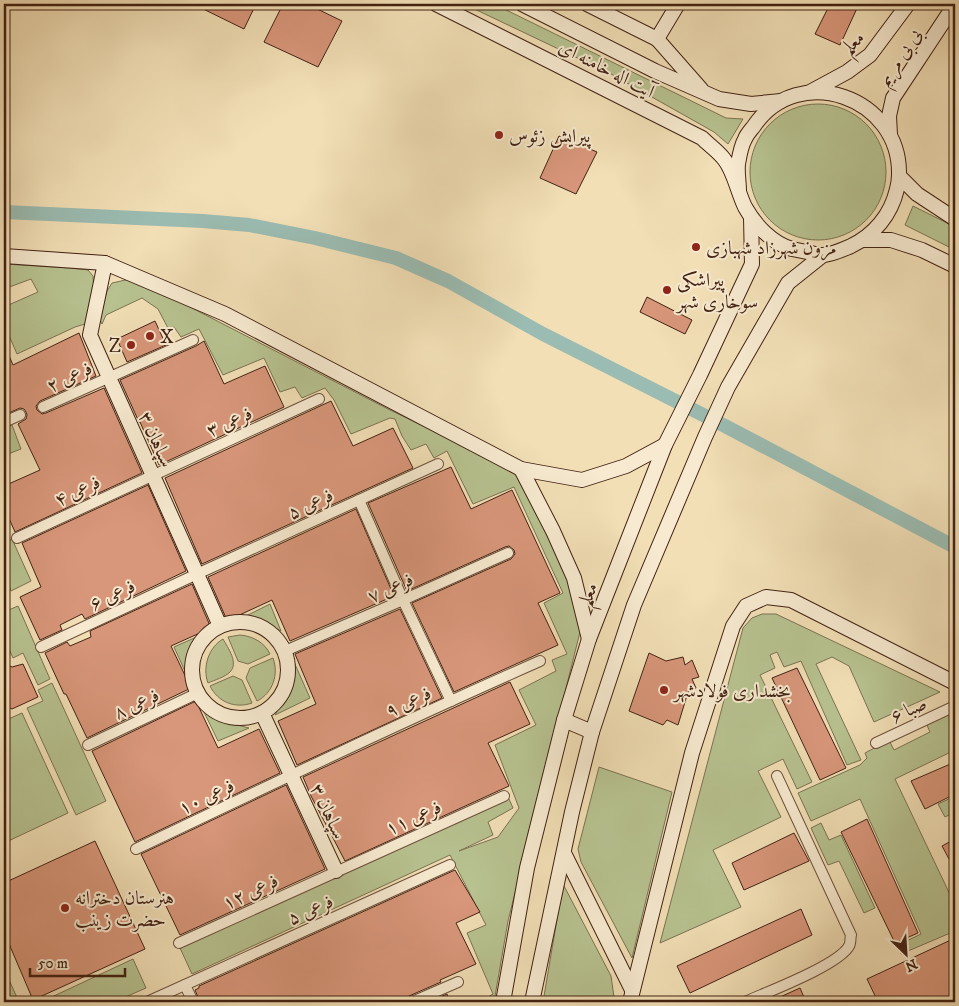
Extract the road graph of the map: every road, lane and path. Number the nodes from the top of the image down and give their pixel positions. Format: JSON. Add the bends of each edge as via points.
{"nodes":[{"id":1,"x":436,"y":4,"type":"edge"},
{"id":2,"x":522,"y":4,"type":"edge"},
{"id":3,"x":587,"y":4,"type":"edge"},
{"id":4,"x":908,"y":4,"type":"edge"},
{"id":5,"x":955,"y":4,"type":"edge"},
{"id":6,"x":673,"y":5,"type":"edge"},
{"id":7,"x":657,"y":39,"type":"junction"},
{"id":8,"x":810,"y":92,"type":"junction"},
{"id":9,"x":705,"y":93,"type":"junction"},
{"id":10,"x":781,"y":101,"type":"junction"},
{"id":11,"x":890,"y":135,"type":"junction"},
{"id":12,"x":899,"y":176,"type":"junction"},
{"id":13,"x":740,"y":190,"type":"junction"},
{"id":14,"x":751,"y":217,"type":"junction"},
{"id":15,"x":955,"y":219,"type":"edge"},
{"id":16,"x":863,"y":240,"type":"junction"},
{"id":17,"x":823,"y":255,"type":"junction"},
{"id":18,"x":4,"y":256,"type":"edge"},
{"id":19,"x":105,"y":263,"type":"junction"},
{"id":20,"x":955,"y":266,"type":"edge"},
{"id":21,"x":193,"y":340,"type":"dead end"},
{"id":22,"x":109,"y":377,"type":"junction"},
{"id":23,"x":319,"y":400,"type":"dead end"},
{"id":24,"x":43,"y":407,"type":"dead end"},
{"id":25,"x":20,"y":415,"type":"dead end"},
{"id":26,"x":4,"y":422,"type":"edge"},
{"id":27,"x":665,"y":445,"type":"junction"},
{"id":28,"x":438,"y":464,"type":"dead end"},
{"id":29,"x":521,"y":469,"type":"junction"},
{"id":30,"x":153,"y":475,"type":"junction"},
{"id":31,"x":359,"y":500,"type":"junction"},
{"id":32,"x":17,"y":538,"type":"dead end"},
{"id":33,"x":508,"y":553,"type":"dead end"},
{"id":34,"x":198,"y":574,"type":"junction"},
{"id":35,"x":403,"y":600,"type":"junction"},
{"id":36,"x":220,"y":626,"type":"junction"},
{"id":37,"x":589,"y":639,"type":"junction"},
{"id":38,"x":41,"y":647,"type":"dead end"},
{"id":39,"x":285,"y":651,"type":"junction"},
{"id":40,"x":540,"y":661,"type":"dead end"},
{"id":41,"x":955,"y":683,"type":"edge"},
{"id":42,"x":198,"y":693,"type":"junction"},
{"id":43,"x":451,"y":701,"type":"junction"},
{"id":44,"x":955,"y":706,"type":"edge"},
{"id":45,"x":262,"y":713,"type":"junction"},
{"id":46,"x":564,"y":720,"type":"junction"},
{"id":47,"x":592,"y":732,"type":"junction"},
{"id":48,"x":876,"y":743,"type":"dead end"},
{"id":49,"x":88,"y":745,"type":"dead end"},
{"id":50,"x":291,"y":775,"type":"junction"},
{"id":51,"x":777,"y":776,"type":"dead end"},
{"id":52,"x":504,"y":796,"type":"dead end"},
{"id":53,"x":136,"y":849,"type":"dead end"},
{"id":54,"x":564,"y":853,"type":"junction"},
{"id":55,"x":450,"y":865,"type":"dead end"},
{"id":56,"x":336,"y":871,"type":"junction"},
{"id":57,"x":179,"y":943,"type":"dead end"},
{"id":58,"x":458,"y":982,"type":"dead end"},
{"id":59,"x":185,"y":985,"type":"junction"},
{"id":60,"x":631,"y":996,"type":"edge"},
{"id":61,"x":148,"y":1002,"type":"edge"},
{"id":62,"x":194,"y":1002,"type":"edge"},
{"id":63,"x":412,"y":1002,"type":"edge"},
{"id":64,"x":503,"y":1002,"type":"edge"},
{"id":65,"x":532,"y":1002,"type":"edge"},
{"id":66,"x":745,"y":1002,"type":"edge"}],
"edges":[{"from":1,"to":13,"type":"main road","name":"آیت اله خامنه ای","via":[[702,138],[724,160]]},
{"from":2,"to":9,"type":"main road","name":"آیت اله خامنه ای","via":[[654,71]]},
{"from":3,"to":7,"type":"main road"},
{"from":4,"to":8,"type":"main road","name":"معلم","via":[[870,55]]},
{"from":5,"to":11,"type":"main road","name":"بی بی مریم","via":[[893,98],[889,116]]},
{"from":6,"to":7,"type":"main road"},
{"from":7,"to":9,"type":"main road"},
{"from":8,"to":10,"type":"main road"},
{"from":8,"to":11,"type":"main road","via":[[834,93],[857,102],[876,116]]},
{"from":9,"to":10,"type":"main road","name":"آیت اله خامنه ای","via":[[719,99],[751,104]]},
{"from":10,"to":13,"type":"main road","via":[[760,117],[745,139],[738,164]]},
{"from":11,"to":12,"type":"main road","via":[[898,155]]},
{"from":12,"to":15,"type":"main road","via":[[917,194]]},
{"from":12,"to":16,"type":"main road","via":[[894,200],[882,223]]},
{"from":13,"to":14,"type":"main road"},
{"from":14,"to":17,"type":"main road","via":[[768,236],[790,249]]},
{"from":14,"to":27,"type":"main road","name":"معلم","via":[[752,264]]},
{"from":16,"to":17,"type":"main road"},
{"from":16,"to":20,"type":"main road","via":[[891,240]]},
{"from":17,"to":47,"type":"main road","via":[[788,284],[728,387],[634,605]]},
{"from":18,"to":19,"type":"main road"},
{"from":19,"to":22,"type":"main road","name":"سپاهان ۳","via":[[90,335]]},
{"from":19,"to":29,"type":"main road","via":[[226,314]]},
{"from":21,"to":22,"type":"street","name":"فرعی ۲"},
{"from":22,"to":24,"type":"street","name":"فرعی ۲"},
{"from":22,"to":30,"type":"main road","name":"سپاهان ۳"},
{"from":23,"to":30,"type":"street","name":"فرعی ۳"},
{"from":25,"to":26,"type":"street"},
{"from":27,"to":29,"type":"main road","via":[[626,466],[582,480]]},
{"from":27,"to":37,"type":"main road","name":"معلم"},
{"from":28,"to":31,"type":"street","name":"فرعی ۵"},
{"from":29,"to":37,"type":"main road","via":[[554,531],[574,578]]},
{"from":30,"to":32,"type":"street","name":"فرعی ۴"},
{"from":30,"to":34,"type":"main road","name":"سپاهان ۳"},
{"from":31,"to":34,"type":"street","name":"فرعی ۵"},
{"from":31,"to":35,"type":"street"},
{"from":33,"to":35,"type":"street","name":"فرعی ۷"},
{"from":34,"to":36,"type":"main road","name":"سپاهان ۳"},
{"from":34,"to":38,"type":"street","name":"فرعی ۶"},
{"from":35,"to":39,"type":"street","name":"فرعی ۷"},
{"from":35,"to":43,"type":"street"},
{"from":36,"to":39,"type":"main road","via":[[250,622],[265,628]]},
{"from":36,"to":42,"type":"main road","via":[[206,635],[192,663]]},
{"from":37,"to":46,"type":"main road","name":"معلم"},
{"from":39,"to":45,"type":"main road","via":[[289,665],[288,680],[283,693]]},
{"from":40,"to":43,"type":"street","name":"فرعی ۹"},
{"from":41,"to":60,"type":"main road","via":[[791,600],[766,597],[746,606],[733,626],[692,753]]},
{"from":42,"to":45,"type":"main road","via":[[207,705],[233,718]]},
{"from":42,"to":49,"type":"street","name":"فرعی ۸"},
{"from":43,"to":50,"type":"street","name":"فرعی ۹"},
{"from":44,"to":48,"type":"street","name":"صبا ۶"},
{"from":45,"to":50,"type":"main road","name":"سپاهان ۳"},
{"from":46,"to":47,"type":"main road"},
{"from":46,"to":64,"type":"main road","name":"معلم","via":[[527,868]]},
{"from":47,"to":54,"type":"main road"},
{"from":50,"to":53,"type":"street","name":"فرعی ۱۰"},
{"from":50,"to":56,"type":"main road","name":"سپاهان ۳"},
{"from":51,"to":66,"type":"street","via":[[850,935],[850,945],[840,957],[818,970]]},
{"from":52,"to":56,"type":"street","name":"فرعی ۱۱"},
{"from":54,"to":60,"type":"main road"},
{"from":54,"to":65,"type":"main road"},
{"from":55,"to":59,"type":"street","name":"فرعی ۵"},
{"from":56,"to":57,"type":"street","name":"فرعی ۱۲"},
{"from":58,"to":63,"type":"street"},
{"from":59,"to":61,"type":"street"},
{"from":59,"to":62,"type":"street"}]}
